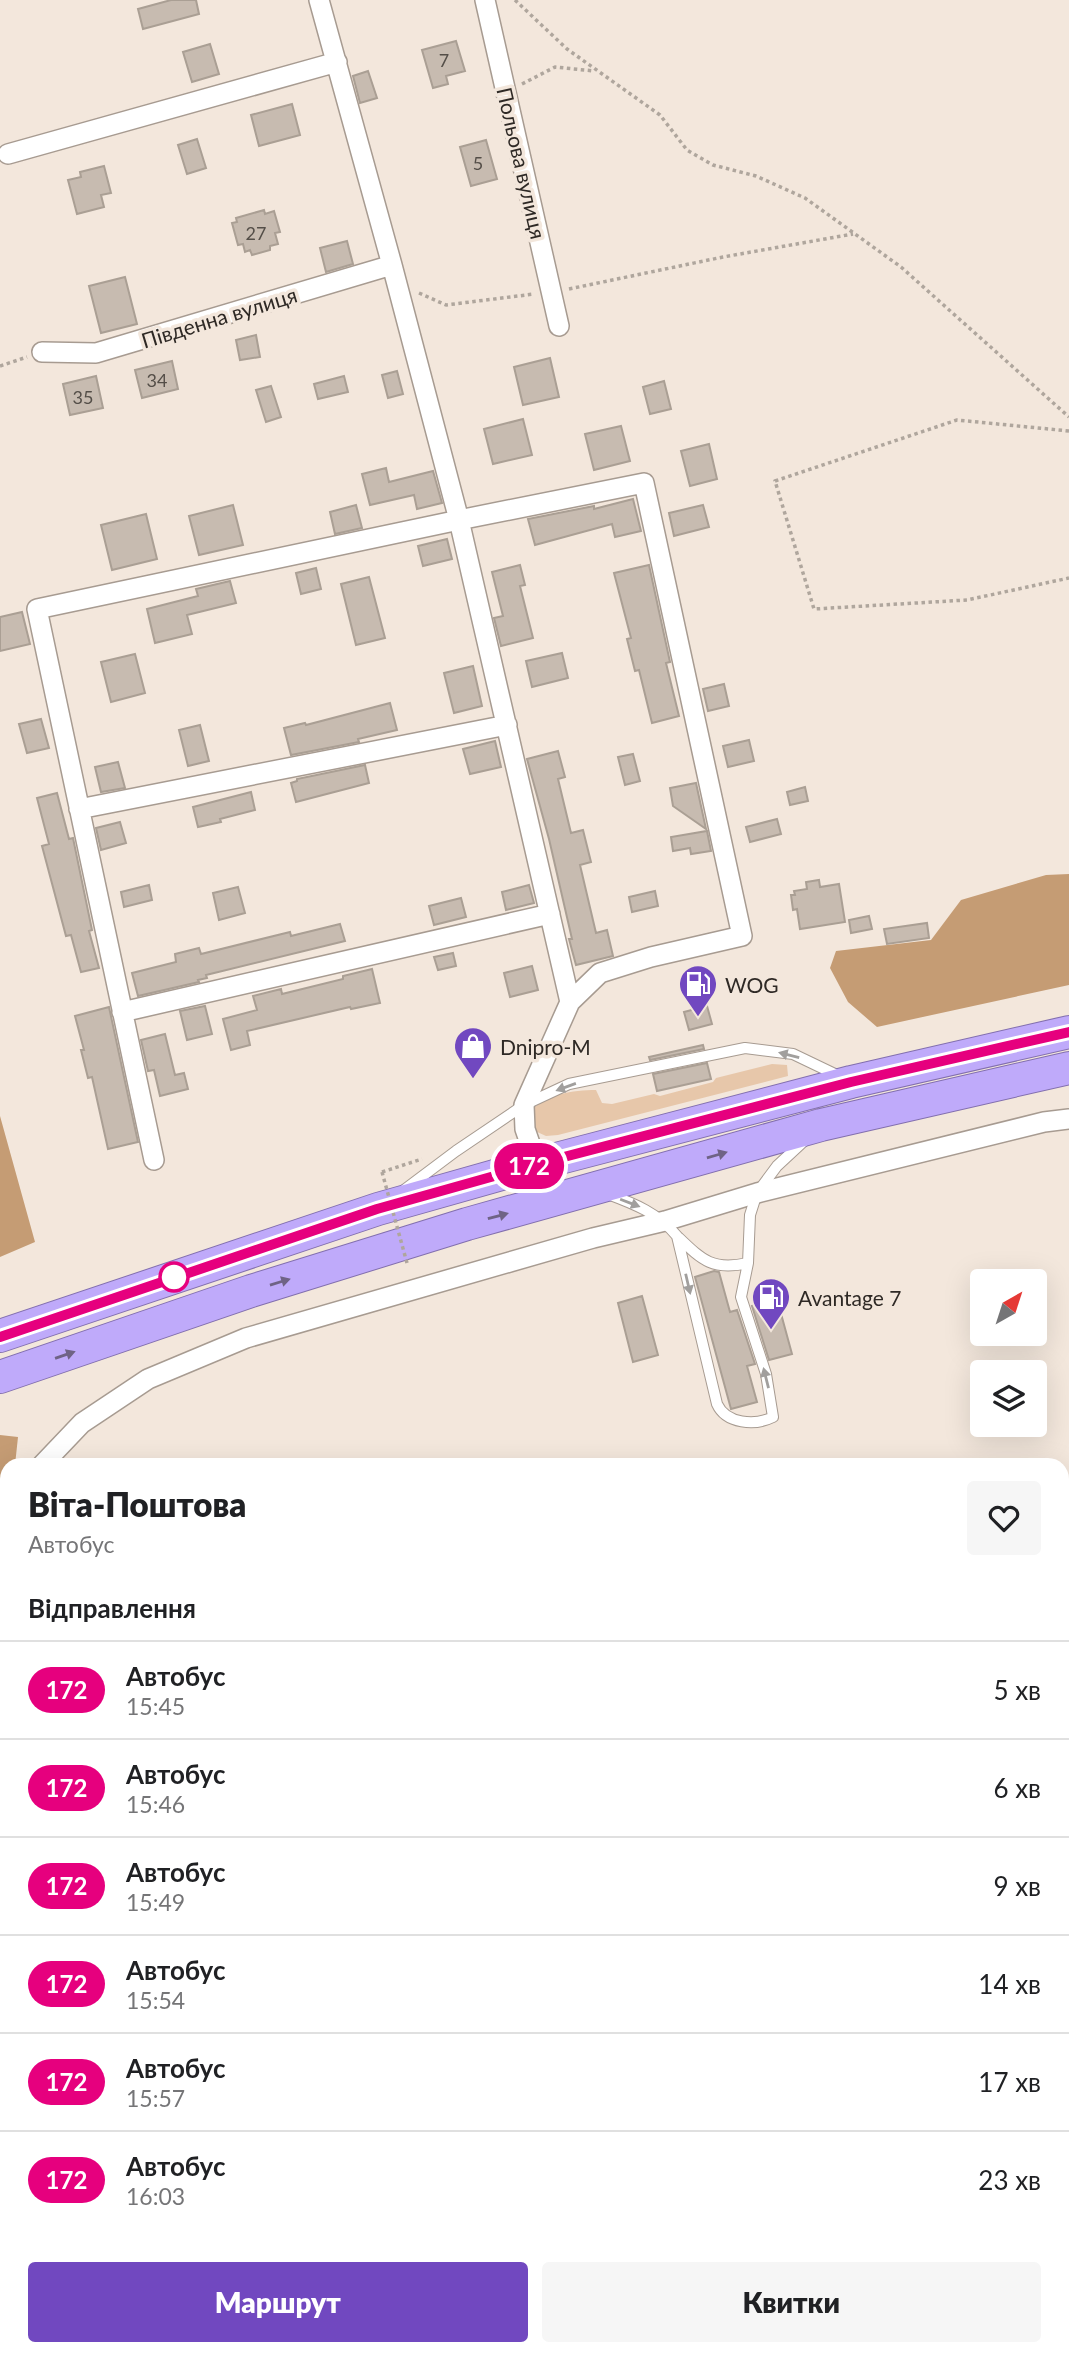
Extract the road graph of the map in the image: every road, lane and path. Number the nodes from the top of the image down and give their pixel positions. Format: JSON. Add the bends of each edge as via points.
{"nodes":[{"id":1,"x":319,"y":0,"type":"edge"},
{"id":2,"x":485,"y":0,"type":"edge"},
{"id":3,"x":515,"y":0,"type":"edge"},
{"id":4,"x":337,"y":62,"type":"junction"},
{"id":5,"x":596,"y":71,"type":"junction"},
{"id":6,"x":506,"y":92,"type":"junction"},
{"id":7,"x":8,"y":154,"type":"dead end"},
{"id":8,"x":854,"y":234,"type":"junction"},
{"id":9,"x":395,"y":274,"type":"junction"},
{"id":10,"x":552,"y":292,"type":"junction"},
{"id":11,"x":559,"y":326,"type":"dead end"},
{"id":12,"x":43,"y":352,"type":"joint"},
{"id":13,"x":0,"y":366,"type":"edge"},
{"id":14,"x":1069,"y":417,"type":"edge"},
{"id":15,"x":1069,"y":431,"type":"edge"},
{"id":16,"x":459,"y":520,"type":"junction"},
{"id":17,"x":1069,"y":578,"type":"edge"},
{"id":18,"x":506,"y":725,"type":"junction"},
{"id":19,"x":79,"y":809,"type":"junction"},
{"id":20,"x":550,"y":914,"type":"junction"},
{"id":21,"x":570,"y":1002,"type":"junction"},
{"id":22,"x":122,"y":1012,"type":"junction"},
{"id":23,"x":1069,"y":1032,"type":"edge"},
{"id":24,"x":1069,"y":1068,"type":"edge"},
{"id":25,"x":851,"y":1082,"type":"junction"},
{"id":26,"x":524,"y":1105,"type":"junction"},
{"id":27,"x":1069,"y":1119,"type":"edge"},
{"id":28,"x":821,"y":1125,"type":"junction"},
{"id":29,"x":426,"y":1158,"type":"dead end"},
{"id":30,"x":154,"y":1160,"type":"dead end"},
{"id":31,"x":537,"y":1164,"type":"junction"},
{"id":32,"x":594,"y":1189,"type":"junction"},
{"id":33,"x":757,"y":1193,"type":"junction"},
{"id":34,"x":377,"y":1209,"type":"junction"},
{"id":35,"x":671,"y":1229,"type":"junction"},
{"id":36,"x":407,"y":1263,"type":"dead end"},
{"id":37,"x":748,"y":1264,"type":"junction"},
{"id":38,"x":0,"y":1336,"type":"edge"},
{"id":39,"x":0,"y":1377,"type":"edge"},
{"id":40,"x":49,"y":1458,"type":"edge"}],
"edges":[{"from":1,"to":4,"type":"street"},
{"from":2,"to":6,"type":"street","name":"Польова вулиця"},
{"from":3,"to":5,"type":"path"},
{"from":4,"to":7,"type":"street"},
{"from":4,"to":9,"type":"street"},
{"from":5,"to":6,"type":"path","via":[[555,67]]},
{"from":5,"to":8,"type":"path","via":[[660,115],[687,150],[805,198]]},
{"from":6,"to":10,"type":"street","name":"Польова вулиця"},
{"from":8,"to":10,"type":"path"},
{"from":8,"to":14,"type":"path","via":[[901,267]]},
{"from":9,"to":10,"type":"path","via":[[446,305]]},
{"from":9,"to":12,"type":"street","name":"Південна вулиця","via":[[96,353]]},
{"from":9,"to":16,"type":"street"},
{"from":10,"to":11,"type":"street","name":"Польова вулиця"},
{"from":12,"to":13,"type":"path"},
{"from":15,"to":17,"type":"path","via":[[957,420],[775,481],[814,609],[967,600]]},
{"from":16,"to":18,"type":"street"},
{"from":16,"to":19,"type":"street","via":[[37,609]]},
{"from":16,"to":21,"type":"street","via":[[645,483],[742,936],[600,973]]},
{"from":18,"to":19,"type":"street"},
{"from":18,"to":20,"type":"street"},
{"from":19,"to":22,"type":"street"},
{"from":20,"to":21,"type":"street"},
{"from":20,"to":22,"type":"street"},
{"from":21,"to":26,"type":"street"},
{"from":22,"to":30,"type":"street"},
{"from":23,"to":25,"type":"highway"},
{"from":24,"to":28,"type":"highway"},
{"from":25,"to":26,"type":"lane","one_way":true,"via":[[793,1054],[746,1048],[569,1084]]},
{"from":25,"to":31,"type":"highway"},
{"from":26,"to":31,"type":"street","via":[[525,1129]]},
{"from":26,"to":34,"type":"lane"},
{"from":27,"to":33,"type":"street"},
{"from":32,"to":28,"type":"highway","one_way":true},
{"from":28,"to":33,"type":"lane","via":[[777,1166]]},
{"from":29,"to":36,"type":"path","bridge":true,"via":[[382,1172]]},
{"from":31,"to":34,"type":"highway"},
{"from":32,"to":35,"type":"lane","one_way":true,"via":[[639,1205]]},
{"from":39,"to":32,"type":"highway","one_way":true,"via":[[251,1291]]},
{"from":33,"to":35,"type":"street"},
{"from":33,"to":37,"type":"lane","via":[[750,1215]]},
{"from":34,"to":38,"type":"highway"},
{"from":35,"to":37,"type":"lane","via":[[716,1266]]},
{"from":35,"to":37,"type":"lane","one_way":true,"via":[[716,1404],[720,1412],[740,1422],[760,1423],[772,1417],[771,1398],[741,1297]]},
{"from":35,"to":40,"type":"street","via":[[593,1238],[246,1338],[148,1379],[82,1423]]}]}
